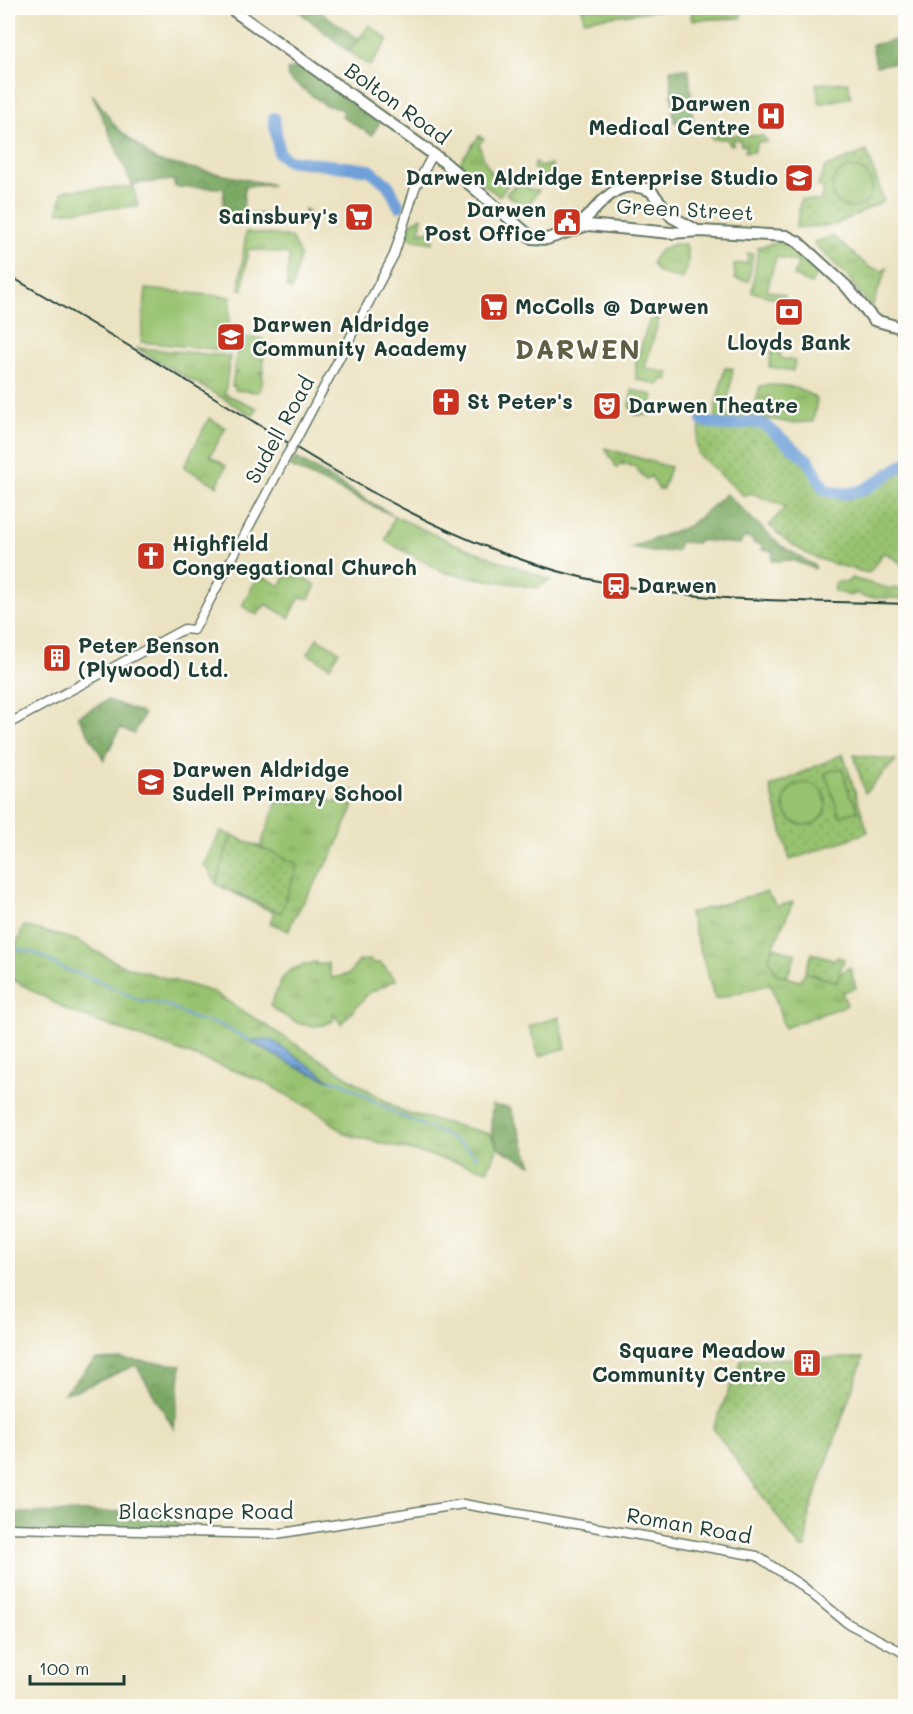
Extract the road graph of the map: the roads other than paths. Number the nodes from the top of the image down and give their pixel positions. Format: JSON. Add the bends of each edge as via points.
{"nodes":[{"id":1,"x":230,"y":8,"type":"edge"},
{"id":2,"x":434,"y":154,"type":"junction"},
{"id":3,"x":594,"y":207,"type":"junction"},
{"id":4,"x":606,"y":225,"type":"junction"},
{"id":5,"x":569,"y":231,"type":"junction"},
{"id":6,"x":700,"y":231,"type":"junction"},
{"id":7,"x":536,"y":239,"type":"joint"},
{"id":8,"x":906,"y":329,"type":"edge"},
{"id":9,"x":8,"y":724,"type":"edge"},
{"id":10,"x":474,"y":1506,"type":"joint"},
{"id":11,"x":8,"y":1528,"type":"edge"},
{"id":12,"x":906,"y":1654,"type":"edge"}],
"edges":[{"from":1,"to":2,"type":"highway","name":"Bolton Road"},
{"from":2,"to":7,"type":"highway","name":"Bolton Road"},
{"from":2,"to":9,"type":"street","name":"Sudell Road","bridge":true,"via":[[418,181],[394,255],[194,630],[184,629]]},
{"from":3,"to":4,"type":"highway","via":[[596,217]]},
{"from":3,"to":5,"type":"highway","via":[[586,219]]},
{"from":3,"to":6,"type":"highway","via":[[609,194],[629,188],[646,189],[681,224]]},
{"from":4,"to":5,"type":"highway","name":"Green Street"},
{"from":4,"to":6,"type":"highway","name":"Green Street","via":[[663,232]]},
{"from":5,"to":7,"type":"highway","name":"Green Street"},
{"from":6,"to":8,"type":"highway","name":"Green Street","via":[[778,234],[798,242],[846,286],[864,311],[881,324]]},
{"from":10,"to":11,"type":"street","name":"Blacksnape Road","via":[[463,1504],[276,1534]]},
{"from":10,"to":12,"type":"street","name":"Roman Road","via":[[757,1556],[847,1623]]}]}
